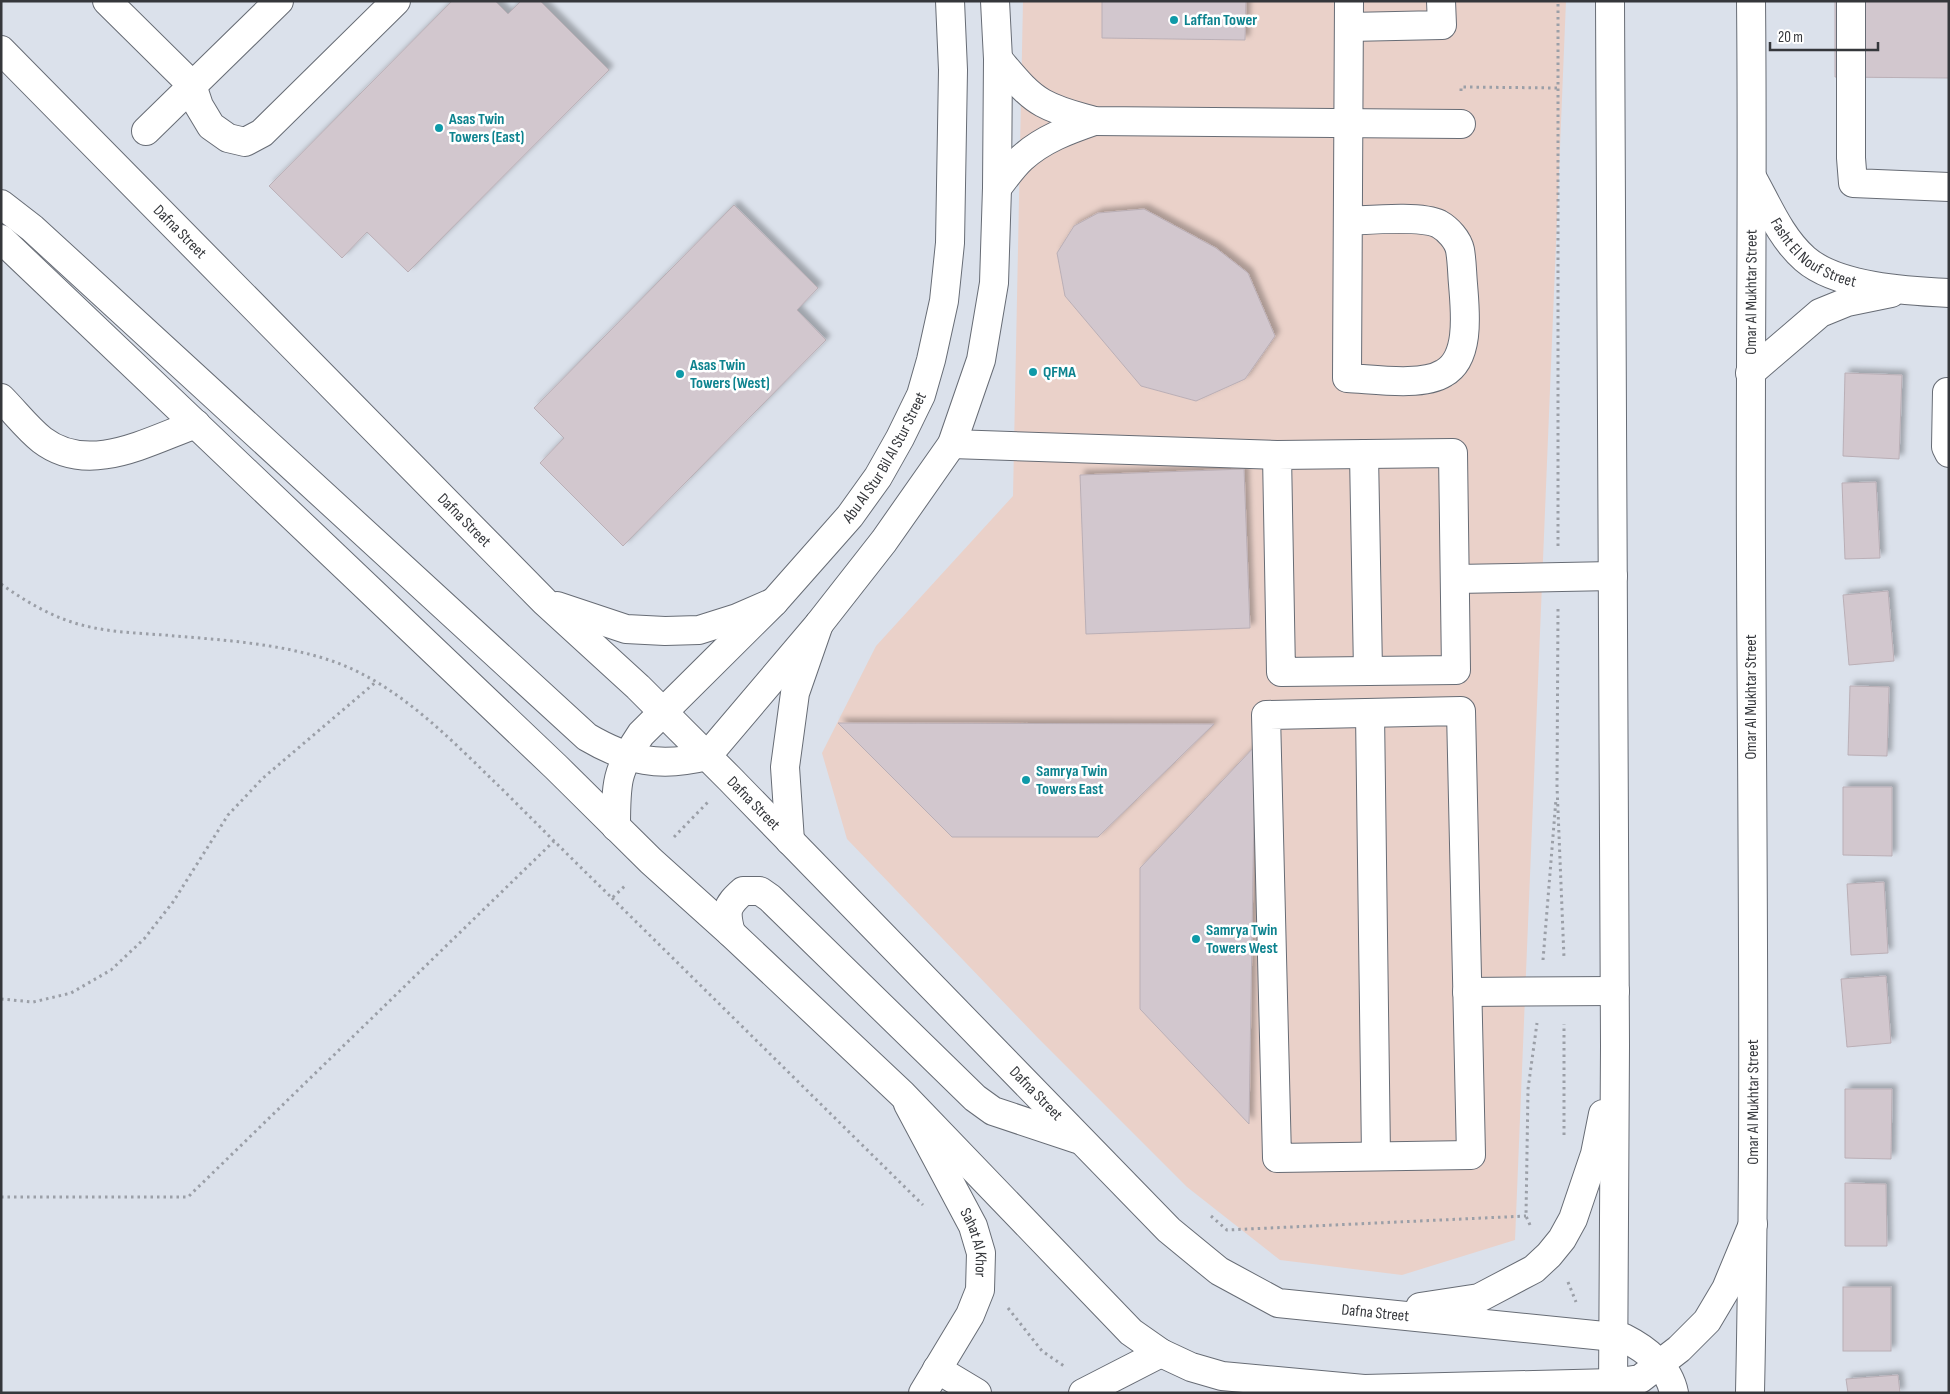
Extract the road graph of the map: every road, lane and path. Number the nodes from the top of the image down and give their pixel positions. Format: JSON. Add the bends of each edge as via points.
{"nodes":[{"id":1,"x":108,"y":1,"type":"edge"},
{"id":2,"x":279,"y":1,"type":"edge"},
{"id":3,"x":396,"y":1,"type":"edge"},
{"id":4,"x":950,"y":1,"type":"edge"},
{"id":5,"x":995,"y":1,"type":"edge"},
{"id":6,"x":1441,"y":1,"type":"edge"},
{"id":7,"x":1558,"y":1,"type":"edge"},
{"id":8,"x":1610,"y":1,"type":"edge"},
{"id":9,"x":1750,"y":1,"type":"edge"},
{"id":10,"x":1851,"y":1,"type":"edge"},
{"id":11,"x":1349,"y":14,"type":"edge"},
{"id":12,"x":1,"y":50,"type":"edge"},
{"id":13,"x":998,"y":59,"type":"junction"},
{"id":14,"x":192,"y":85,"type":"junction"},
{"id":15,"x":1558,"y":88,"type":"junction"},
{"id":16,"x":1094,"y":121,"type":"junction"},
{"id":17,"x":1348,"y":123,"type":"junction"},
{"id":18,"x":1460,"y":124,"type":"joint"},
{"id":19,"x":146,"y":131,"type":"dead end"},
{"id":20,"x":1753,"y":179,"type":"junction"},
{"id":21,"x":1949,"y":187,"type":"edge"},
{"id":22,"x":997,"y":188,"type":"junction"},
{"id":23,"x":1,"y":204,"type":"edge"},
{"id":24,"x":1348,"y":221,"type":"junction"},
{"id":25,"x":1,"y":239,"type":"edge"},
{"id":26,"x":1900,"y":291,"type":"junction"},
{"id":27,"x":1949,"y":293,"type":"edge"},
{"id":28,"x":1750,"y":373,"type":"junction"},
{"id":29,"x":1947,"y":392,"type":"dead end"},
{"id":30,"x":1,"y":398,"type":"edge"},
{"id":31,"x":196,"y":424,"type":"junction"},
{"id":32,"x":952,"y":444,"type":"junction"},
{"id":33,"x":1949,"y":453,"type":"edge"},
{"id":34,"x":1364,"y":454,"type":"junction"},
{"id":35,"x":1277,"y":455,"type":"junction"},
{"id":36,"x":1613,"y":576,"type":"junction"},
{"id":37,"x":1558,"y":577,"type":"junction"},
{"id":38,"x":1455,"y":579,"type":"junction"},
{"id":39,"x":1,"y":584,"type":"edge"},
{"id":40,"x":545,"y":602,"type":"junction"},
{"id":41,"x":774,"y":602,"type":"junction"},
{"id":42,"x":819,"y":624,"type":"junction"},
{"id":43,"x":1368,"y":671,"type":"junction"},
{"id":44,"x":377,"y":681,"type":"junction"},
{"id":45,"x":662,"y":711,"type":"junction"},
{"id":46,"x":1370,"y":713,"type":"junction"},
{"id":47,"x":625,"y":756,"type":"junction"},
{"id":48,"x":707,"y":756,"type":"junction"},
{"id":49,"x":730,"y":779,"type":"junction"},
{"id":50,"x":1557,"y":786,"type":"dead end"},
{"id":51,"x":616,"y":827,"type":"junction"},
{"id":52,"x":554,"y":841,"type":"junction"},
{"id":53,"x":790,"y":841,"type":"junction"},
{"id":54,"x":652,"y":861,"type":"junction"},
{"id":55,"x":612,"y":898,"type":"junction"},
{"id":56,"x":731,"y":933,"type":"junction"},
{"id":57,"x":1615,"y":991,"type":"junction"},
{"id":58,"x":1467,"y":992,"type":"junction"},
{"id":59,"x":1,"y":999,"type":"edge"},
{"id":60,"x":1615,"y":1046,"type":"junction"},
{"id":61,"x":902,"y":1094,"type":"junction"},
{"id":62,"x":1081,"y":1140,"type":"junction"},
{"id":63,"x":1376,"y":1156,"type":"junction"},
{"id":64,"x":1,"y":1197,"type":"edge"},
{"id":65,"x":927,"y":1209,"type":"dead end"},
{"id":66,"x":1211,"y":1216,"type":"dead end"},
{"id":67,"x":1526,"y":1216,"type":"dead end"},
{"id":68,"x":1754,"y":1224,"type":"junction"},
{"id":69,"x":1550,"y":1255,"type":"junction"},
{"id":70,"x":981,"y":1275,"type":"junction"},
{"id":71,"x":1377,"y":1312,"type":"junction"},
{"id":72,"x":1581,"y":1332,"type":"junction"},
{"id":73,"x":1614,"y":1335,"type":"junction"},
{"id":74,"x":1161,"y":1353,"type":"junction"},
{"id":75,"x":1660,"y":1364,"type":"junction"},
{"id":76,"x":937,"y":1369,"type":"junction"},
{"id":77,"x":1078,"y":1382,"type":"edge"},
{"id":78,"x":1613,"y":1388,"type":"edge"},
{"id":79,"x":1368,"y":1391,"type":"edge"},
{"id":80,"x":923,"y":1393,"type":"edge"},
{"id":81,"x":977,"y":1393,"type":"edge"},
{"id":82,"x":1674,"y":1393,"type":"edge"},
{"id":83,"x":1750,"y":1393,"type":"edge"}],
"edges":[{"from":1,"to":14,"type":"main road"},
{"from":2,"to":14,"type":"main road"},
{"from":3,"to":14,"type":"main road","via":[[262,133],[245,142],[228,138],[211,126]]},
{"from":4,"to":41,"type":"main road","name":"Abu Al Stur Bil Al Stur Street","via":[[953,70],[950,243],[944,301],[932,360],[900,438],[878,477],[850,516]]},
{"from":5,"to":13,"type":"main road"},
{"from":6,"to":11,"type":"main road","via":[[1442,25]]},
{"from":7,"to":15,"type":"path"},
{"from":8,"to":36,"type":"main road"},
{"from":9,"to":20,"type":"main road","name":"Omar Al Mukhtar Street"},
{"from":10,"to":21,"type":"main road","via":[[1853,183]]},
{"from":11,"to":17,"type":"main road"},
{"from":12,"to":40,"type":"main road","name":"Dafna Street"},
{"from":13,"to":16,"type":"main road","via":[[1041,102]]},
{"from":13,"to":22,"type":"main road"},
{"from":14,"to":19,"type":"main road"},
{"from":15,"to":18,"type":"path","via":[[1461,87]]},
{"from":15,"to":37,"type":"path"},
{"from":16,"to":17,"type":"main road"},
{"from":16,"to":22,"type":"main road","via":[[1044,142],[1022,158]]},
{"from":17,"to":18,"type":"main road"},
{"from":17,"to":24,"type":"main road"},
{"from":20,"to":26,"type":"main road","name":"Fasht El Nouf Street","via":[[1785,236],[1806,260],[1835,276]]},
{"from":20,"to":28,"type":"main road","name":"Omar Al Mukhtar Street"},
{"from":22,"to":32,"type":"main road","via":[[994,283],[981,360]]},
{"from":23,"to":47,"type":"main road","via":[[32,228],[571,724],[586,737]]},
{"from":24,"to":24,"type":"main road","via":[[1346,378],[1424,381],[1446,373],[1458,359],[1465,317],[1460,249],[1451,234],[1438,224],[1421,220]]},
{"from":25,"to":31,"type":"main road"},
{"from":26,"to":27,"type":"main road","name":"Fasht El Nouf Street"},
{"from":26,"to":28,"type":"main road","name":"Fasht El Nouf Street","via":[[1848,302],[1820,312]]},
{"from":28,"to":68,"type":"main road","name":"Omar Al Mukhtar Street"},
{"from":29,"to":33,"type":"main road","via":[[1946,447]]},
{"from":30,"to":31,"type":"main road","via":[[56,449],[90,457],[107,456]]},
{"from":31,"to":51,"type":"main road"},
{"from":32,"to":35,"type":"main road"},
{"from":32,"to":42,"type":"main road","via":[[884,541]]},
{"from":34,"to":35,"type":"main road"},
{"from":34,"to":38,"type":"main road","via":[[1453,453]]},
{"from":34,"to":43,"type":"main road"},
{"from":35,"to":43,"type":"main road","via":[[1281,672]]},
{"from":36,"to":37,"type":"main road"},
{"from":36,"to":57,"type":"main road"},
{"from":37,"to":38,"type":"main road"},
{"from":37,"to":50,"type":"path"},
{"from":38,"to":43,"type":"main road","via":[[1456,670]]},
{"from":39,"to":44,"type":"path","via":[[45,612],[77,624],[109,631],[246,643],[294,651],[335,662]]},
{"from":40,"to":41,"type":"main road","via":[[626,629],[665,631],[699,630]]},
{"from":40,"to":45,"type":"main road","name":"Dafna Street"},
{"from":41,"to":45,"type":"main road","name":"Abu Al Stur Bil Al Stur Street"},
{"from":42,"to":48,"type":"main road"},
{"from":42,"to":53,"type":"main road","via":[[795,693],[785,767]]},
{"from":44,"to":52,"type":"path","via":[[468,756]]},
{"from":44,"to":59,"type":"path","via":[[263,778],[228,815],[173,902],[144,939],[111,970],[71,993],[33,1002]]},
{"from":45,"to":47,"type":"main road","name":"Abu Al Stur Bil Al Stur Street"},
{"from":45,"to":48,"type":"main road","name":"Dafna Street"},
{"from":46,"to":58,"type":"main road","via":[[1461,711]]},
{"from":46,"to":63,"type":"main road"},
{"from":46,"to":63,"type":"main road","via":[[1266,715],[1277,1158]]},
{"from":47,"to":48,"type":"main road","via":[[670,763]]},
{"from":47,"to":51,"type":"main road","name":"Abu Al Stur Bil Al Stur Street","via":[[618,776]]},
{"from":48,"to":49,"type":"main road","name":"Dafna Street"},
{"from":49,"to":53,"type":"main road","name":"Dafna Street"},
{"from":49,"to":54,"type":"path"},
{"from":51,"to":54,"type":"main road"},
{"from":52,"to":55,"type":"path"},
{"from":52,"to":64,"type":"path","via":[[188,1197]]},
{"from":53,"to":62,"type":"main road","name":"Dafna Street"},
{"from":54,"to":55,"type":"path"},
{"from":54,"to":56,"type":"main road"},
{"from":55,"to":65,"type":"path"},
{"from":56,"to":61,"type":"main road"},
{"from":56,"to":62,"type":"main road","via":[[727,920],[730,902],[743,891],[760,891],[975,1098],[993,1111]]},
{"from":57,"to":58,"type":"main road"},
{"from":57,"to":60,"type":"main road"},
{"from":58,"to":63,"type":"main road","via":[[1471,1155]]},
{"from":60,"to":69,"type":"main road","via":[[1595,1154],[1573,1219]]},
{"from":60,"to":73,"type":"main road"},
{"from":61,"to":70,"type":"main road","name":"Sahat Al Khor","via":[[974,1226],[981,1252]]},
{"from":61,"to":74,"type":"main road","via":[[1131,1332]]},
{"from":62,"to":71,"type":"main road","name":"Dafna Street","via":[[1169,1230],[1219,1270],[1278,1303]]},
{"from":66,"to":67,"type":"path","via":[[1226,1230]]},
{"from":68,"to":75,"type":"main road","via":[[1726,1289],[1707,1321]]},
{"from":68,"to":83,"type":"main road","name":"Omar Al Mukhtar Street"},
{"from":69,"to":71,"type":"main road","via":[[1534,1269],[1479,1298]]},
{"from":69,"to":72,"type":"path","via":[[1575,1296]]},
{"from":70,"to":76,"type":"main road","name":"Sahat Al Khor","via":[[980,1290],[970,1315]]},
{"from":70,"to":77,"type":"path","via":[[1042,1351]]},
{"from":71,"to":72,"type":"main road","name":"Dafna Street"},
{"from":72,"to":73,"type":"main road","name":"Dafna Street"},
{"from":73,"to":75,"type":"main road","name":"Dafna Street","via":[[1639,1346]]},
{"from":73,"to":78,"type":"main road"},
{"from":74,"to":77,"type":"main road"},
{"from":74,"to":79,"type":"main road","via":[[1191,1367],[1222,1376]]},
{"from":75,"to":78,"type":"main road","via":[[1640,1379]]},
{"from":75,"to":82,"type":"main road"},
{"from":76,"to":80,"type":"main road","name":"Sahat Al Khor"},
{"from":76,"to":81,"type":"main road"},
{"from":78,"to":79,"type":"main road"}]}
